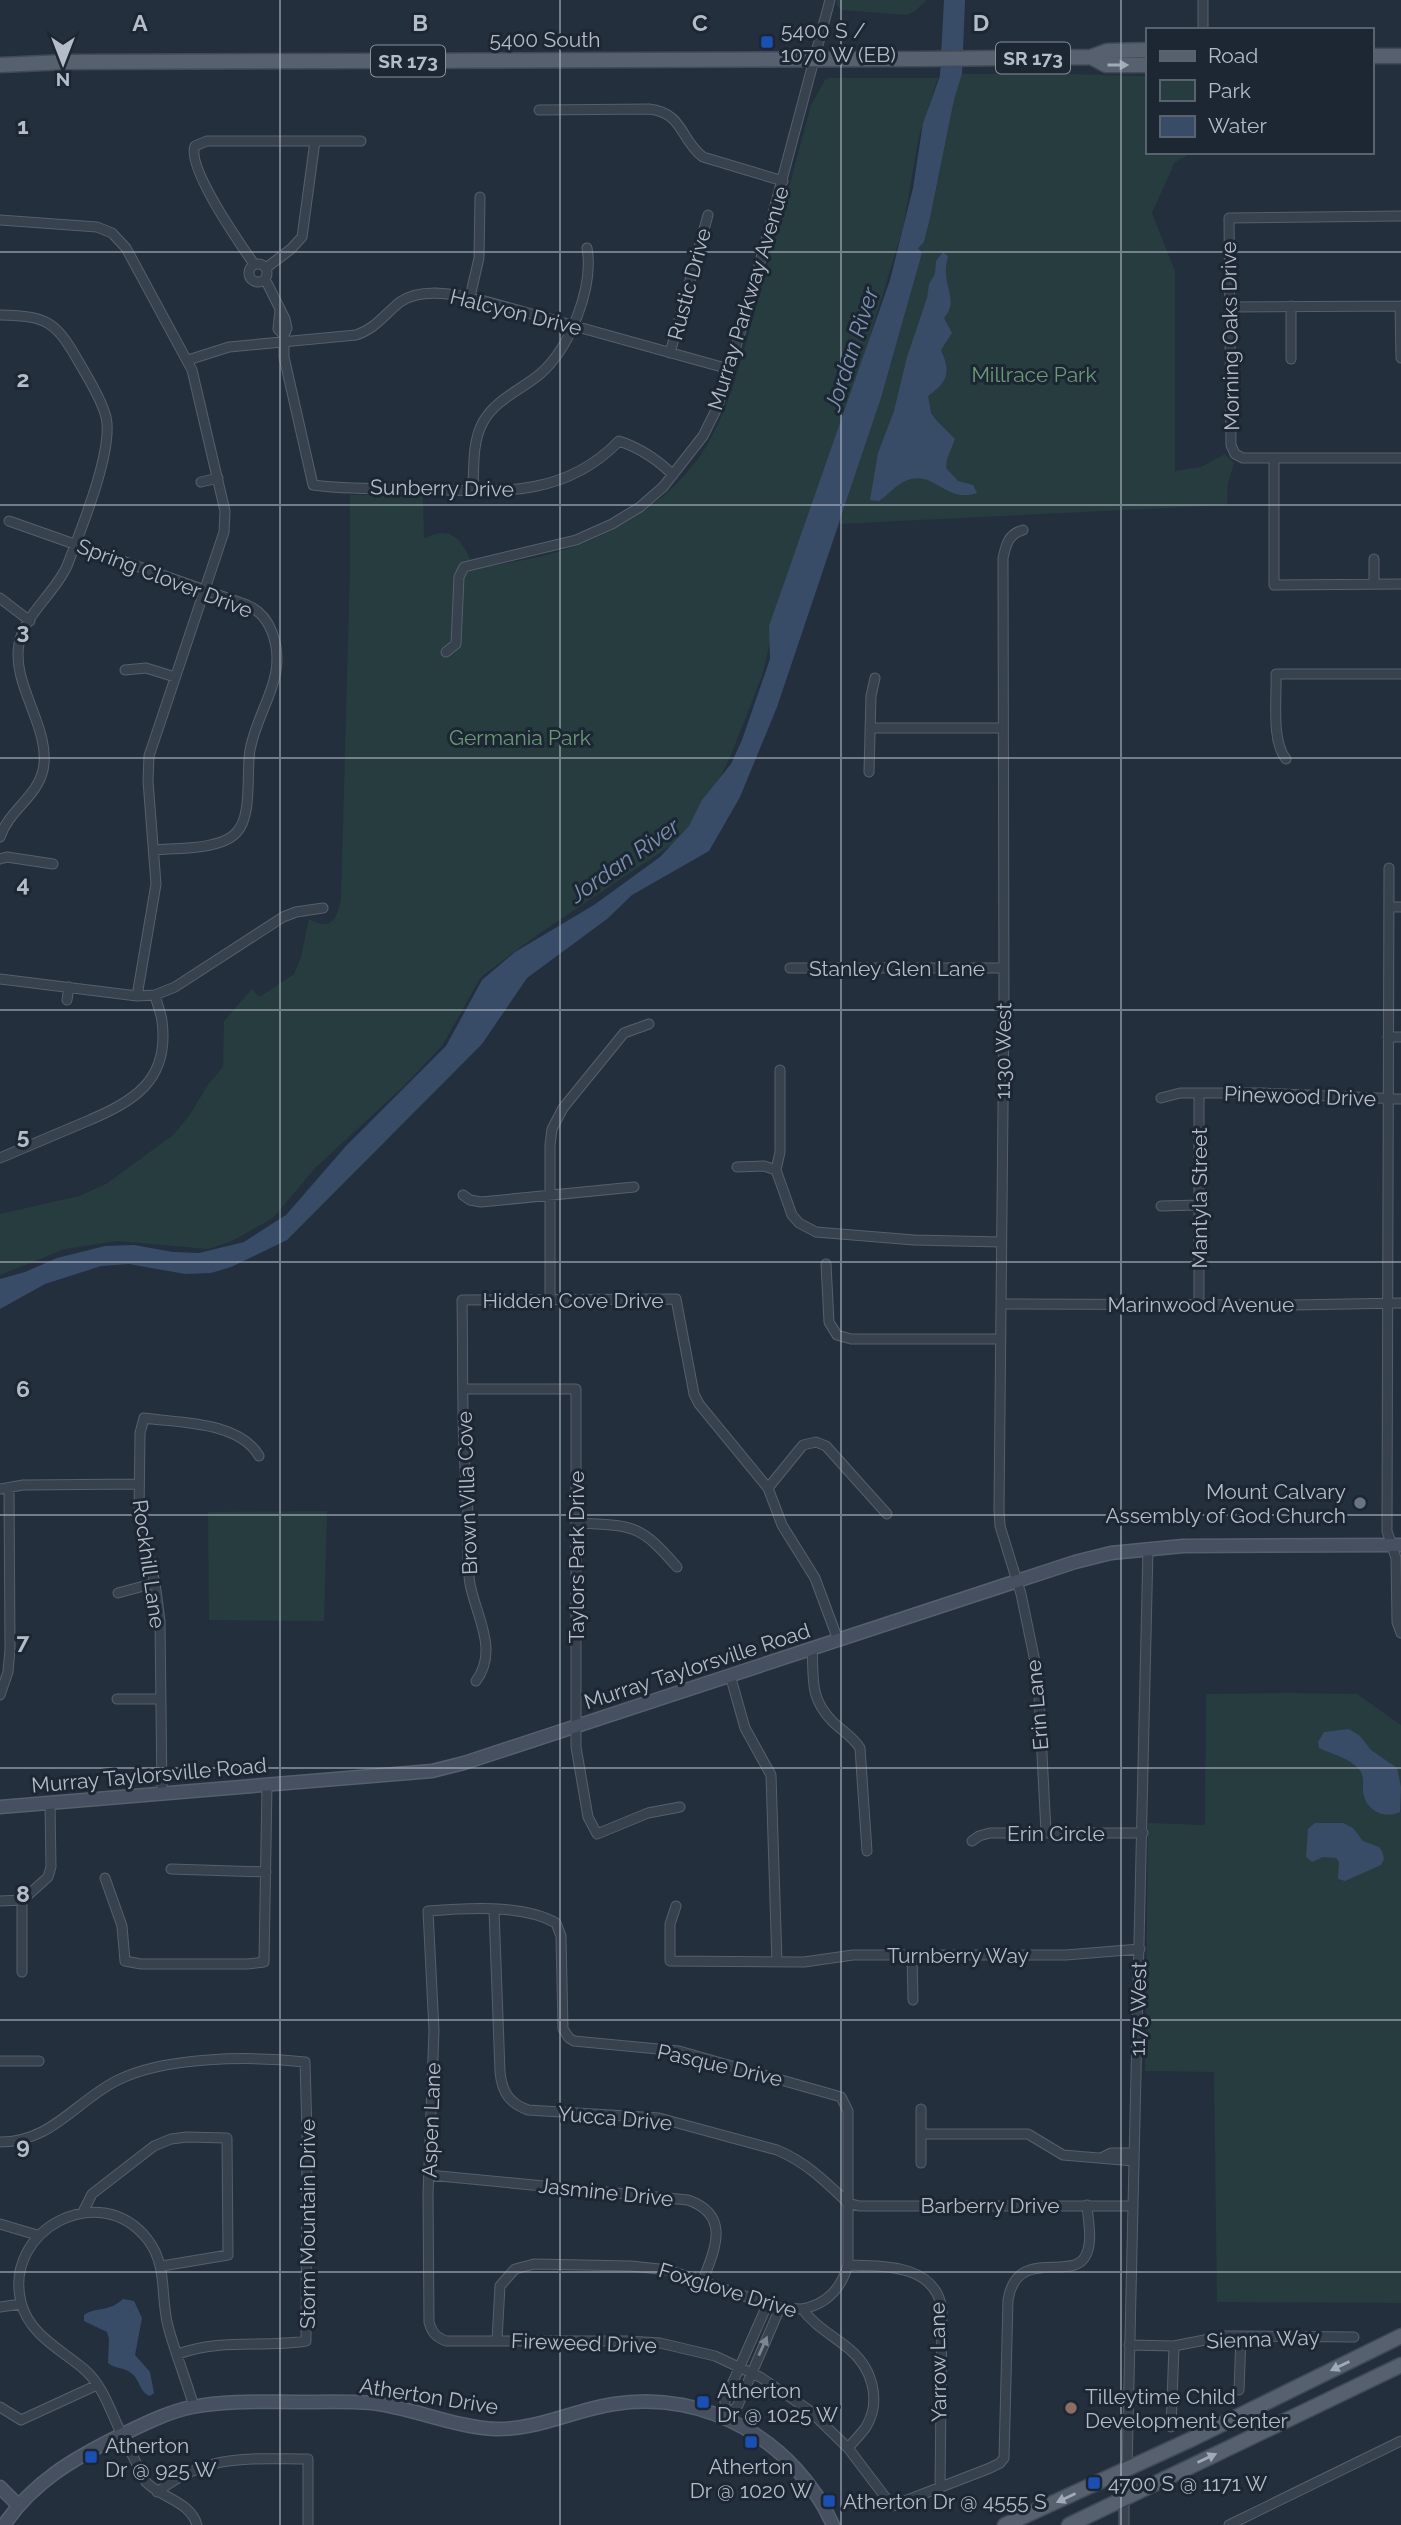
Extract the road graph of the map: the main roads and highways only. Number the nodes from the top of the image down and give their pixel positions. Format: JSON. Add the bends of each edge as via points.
{"nodes":[{"id":1,"x":1146,"y":50,"type":"edge"},
{"id":2,"x":1401,"y":55,"type":"edge"},
{"id":3,"x":1373,"y":56,"type":"edge"},
{"id":4,"x":1091,"y":57,"type":"junction"},
{"id":5,"x":0,"y":65,"type":"edge"},
{"id":6,"x":1146,"y":65,"type":"edge"},
{"id":7,"x":1401,"y":2336,"type":"edge"},
{"id":8,"x":1401,"y":2365,"type":"edge"},
{"id":9,"x":1005,"y":2525,"type":"edge"},
{"id":10,"x":1069,"y":2525,"type":"edge"}],
"edges":[{"from":1,"to":4,"type":"main road","name":"5400 South","number":"SR 173","via":[[1107,51]]},
{"from":2,"to":3,"type":"main road"},
{"from":4,"to":5,"type":"main road","name":"5400 South","number":"SR 173"},
{"from":4,"to":6,"type":"main road","name":"5400 South","number":"SR 173","one_way":true,"via":[[1106,65]]},
{"from":7,"to":9,"type":"main road","one_way":true},
{"from":10,"to":8,"type":"main road","one_way":true}]}
